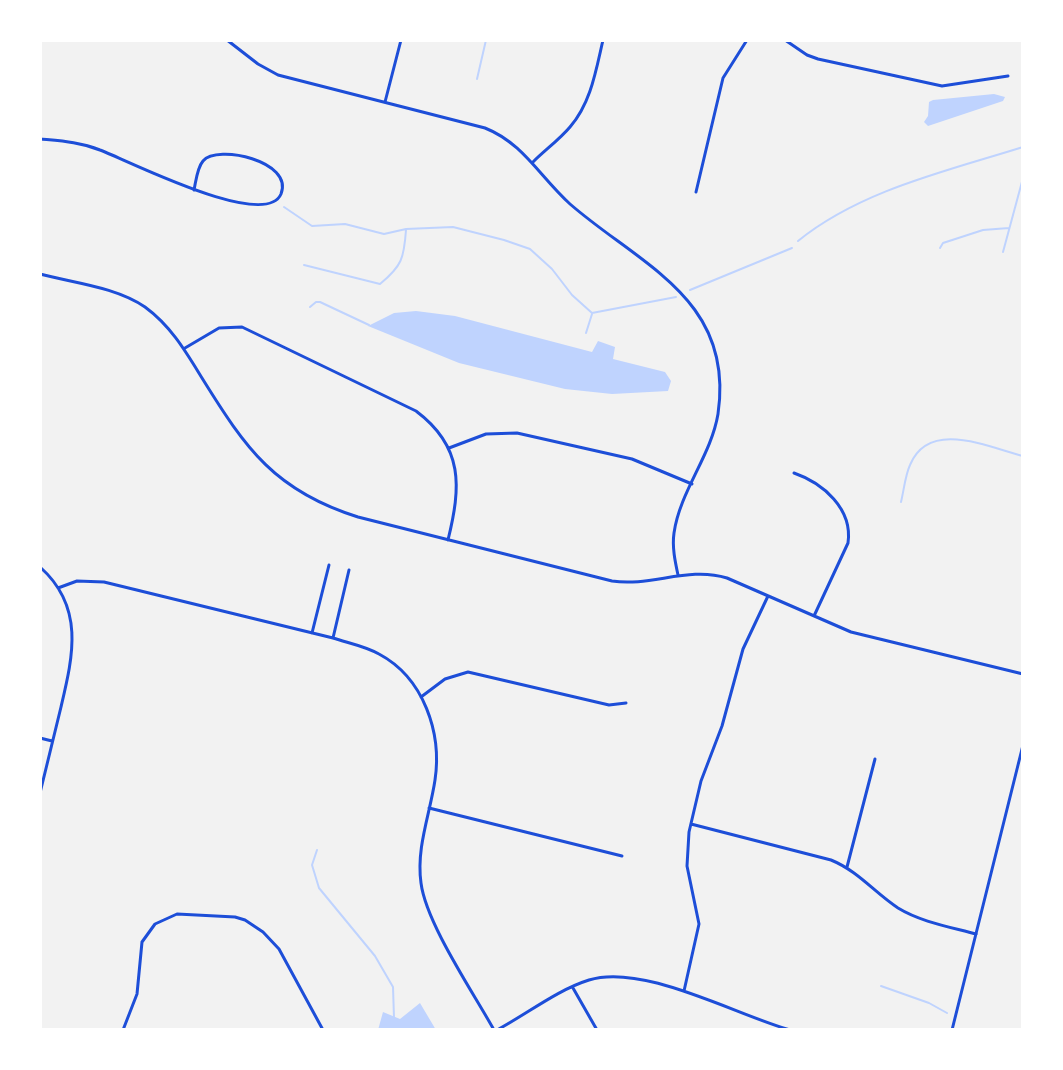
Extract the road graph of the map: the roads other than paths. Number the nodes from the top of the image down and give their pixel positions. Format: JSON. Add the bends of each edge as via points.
{"nodes":[{"id":1,"x":227,"y":40,"type":"edge"},
{"id":2,"x":401,"y":40,"type":"edge"},
{"id":3,"x":603,"y":40,"type":"edge"},
{"id":4,"x":747,"y":40,"type":"edge"},
{"id":5,"x":785,"y":40,"type":"edge"},
{"id":6,"x":1008,"y":76,"type":"dead end"},
{"id":7,"x":385,"y":102,"type":"junction"},
{"id":8,"x":40,"y":139,"type":"edge"},
{"id":9,"x":533,"y":162,"type":"junction"},
{"id":10,"x":194,"y":190,"type":"junction"},
{"id":11,"x":696,"y":192,"type":"dead end"},
{"id":12,"x":40,"y":274,"type":"edge"},
{"id":13,"x":184,"y":349,"type":"junction"},
{"id":14,"x":449,"y":448,"type":"junction"},
{"id":15,"x":794,"y":473,"type":"dead end"},
{"id":16,"x":692,"y":484,"type":"junction"},
{"id":17,"x":448,"y":540,"type":"junction"},
{"id":18,"x":329,"y":565,"type":"dead end"},
{"id":19,"x":40,"y":567,"type":"edge"},
{"id":20,"x":349,"y":570,"type":"dead end"},
{"id":21,"x":678,"y":575,"type":"junction"},
{"id":22,"x":58,"y":588,"type":"junction"},
{"id":23,"x":768,"y":596,"type":"junction"},
{"id":24,"x":814,"y":616,"type":"junction"},
{"id":25,"x":312,"y":633,"type":"junction"},
{"id":26,"x":333,"y":638,"type":"junction"},
{"id":27,"x":1023,"y":674,"type":"edge"},
{"id":28,"x":421,"y":697,"type":"junction"},
{"id":29,"x":626,"y":703,"type":"dead end"},
{"id":30,"x":40,"y":738,"type":"edge"},
{"id":31,"x":53,"y":741,"type":"junction"},
{"id":32,"x":1023,"y":745,"type":"edge"},
{"id":33,"x":875,"y":759,"type":"dead end"},
{"id":34,"x":40,"y":793,"type":"edge"},
{"id":35,"x":429,"y":808,"type":"junction"},
{"id":36,"x":691,"y":824,"type":"junction"},
{"id":37,"x":622,"y":856,"type":"dead end"},
{"id":38,"x":847,"y":867,"type":"junction"},
{"id":39,"x":976,"y":934,"type":"junction"},
{"id":40,"x":572,"y":987,"type":"junction"},
{"id":41,"x":684,"y":991,"type":"junction"},
{"id":42,"x":123,"y":1030,"type":"edge"},
{"id":43,"x":323,"y":1030,"type":"edge"},
{"id":44,"x":495,"y":1030,"type":"edge"},
{"id":45,"x":597,"y":1030,"type":"edge"},
{"id":46,"x":790,"y":1030,"type":"edge"},
{"id":47,"x":952,"y":1030,"type":"edge"}],
"edges":[{"from":1,"to":7,"type":"street","via":[[278,75]]},
{"from":2,"to":7,"type":"street"},
{"from":3,"to":9,"type":"street","via":[[581,111]]},
{"from":4,"to":11,"type":"street","via":[[723,78]]},
{"from":5,"to":6,"type":"street","via":[[818,59],[931,85]]},
{"from":7,"to":9,"type":"street","via":[[485,128],[505,137]]},
{"from":8,"to":10,"type":"street","via":[[101,150]]},
{"from":9,"to":16,"type":"street","via":[[569,203],[670,279],[706,328],[717,364],[719,405]]},
{"from":10,"to":10,"type":"street","via":[[261,206],[278,199],[282,180],[267,164],[219,153],[202,162]]},
{"from":12,"to":13,"type":"street","via":[[132,299],[160,319]]},
{"from":13,"to":14,"type":"street","via":[[219,328],[249,329],[416,411]]},
{"from":13,"to":17,"type":"street","via":[[236,433],[278,477],[344,513]]},
{"from":14,"to":16,"type":"street","via":[[486,434],[517,433],[632,459]]},
{"from":14,"to":17,"type":"street","via":[[458,489]]},
{"from":15,"to":24,"type":"street","via":[[812,479],[831,496],[844,514],[849,535]]},
{"from":16,"to":21,"type":"street","via":[[675,532]]},
{"from":17,"to":21,"type":"street","via":[[623,583]]},
{"from":18,"to":25,"type":"street"},
{"from":19,"to":22,"type":"street"},
{"from":20,"to":26,"type":"street"},
{"from":21,"to":23,"type":"street","via":[[711,573]]},
{"from":22,"to":25,"type":"street","via":[[77,581],[104,582]]},
{"from":22,"to":31,"type":"street","via":[[73,639]]},
{"from":23,"to":24,"type":"street"},
{"from":23,"to":36,"type":"street","via":[[743,649]]},
{"from":24,"to":27,"type":"street","via":[[894,645]]},
{"from":25,"to":26,"type":"street"},
{"from":26,"to":28,"type":"street","via":[[388,659]]},
{"from":28,"to":29,"type":"street","via":[[445,679],[468,672],[609,705]]},
{"from":28,"to":35,"type":"street","via":[[436,751]]},
{"from":30,"to":31,"type":"street"},
{"from":31,"to":34,"type":"street"},
{"from":32,"to":39,"type":"street"},
{"from":33,"to":38,"type":"street"},
{"from":35,"to":37,"type":"street"},
{"from":35,"to":44,"type":"street","via":[[420,860],[425,904]]},
{"from":36,"to":38,"type":"street"},
{"from":36,"to":41,"type":"street","via":[[687,866],[699,924]]},
{"from":38,"to":39,"type":"street","via":[[907,912]]},
{"from":39,"to":47,"type":"street"},
{"from":40,"to":41,"type":"street","via":[[613,976]]},
{"from":40,"to":44,"type":"street"},
{"from":40,"to":45,"type":"street"},
{"from":41,"to":46,"type":"street"},
{"from":42,"to":43,"type":"street","via":[[137,994],[142,942],[155,924],[177,914],[235,917],[263,932],[286,961]]}]}
